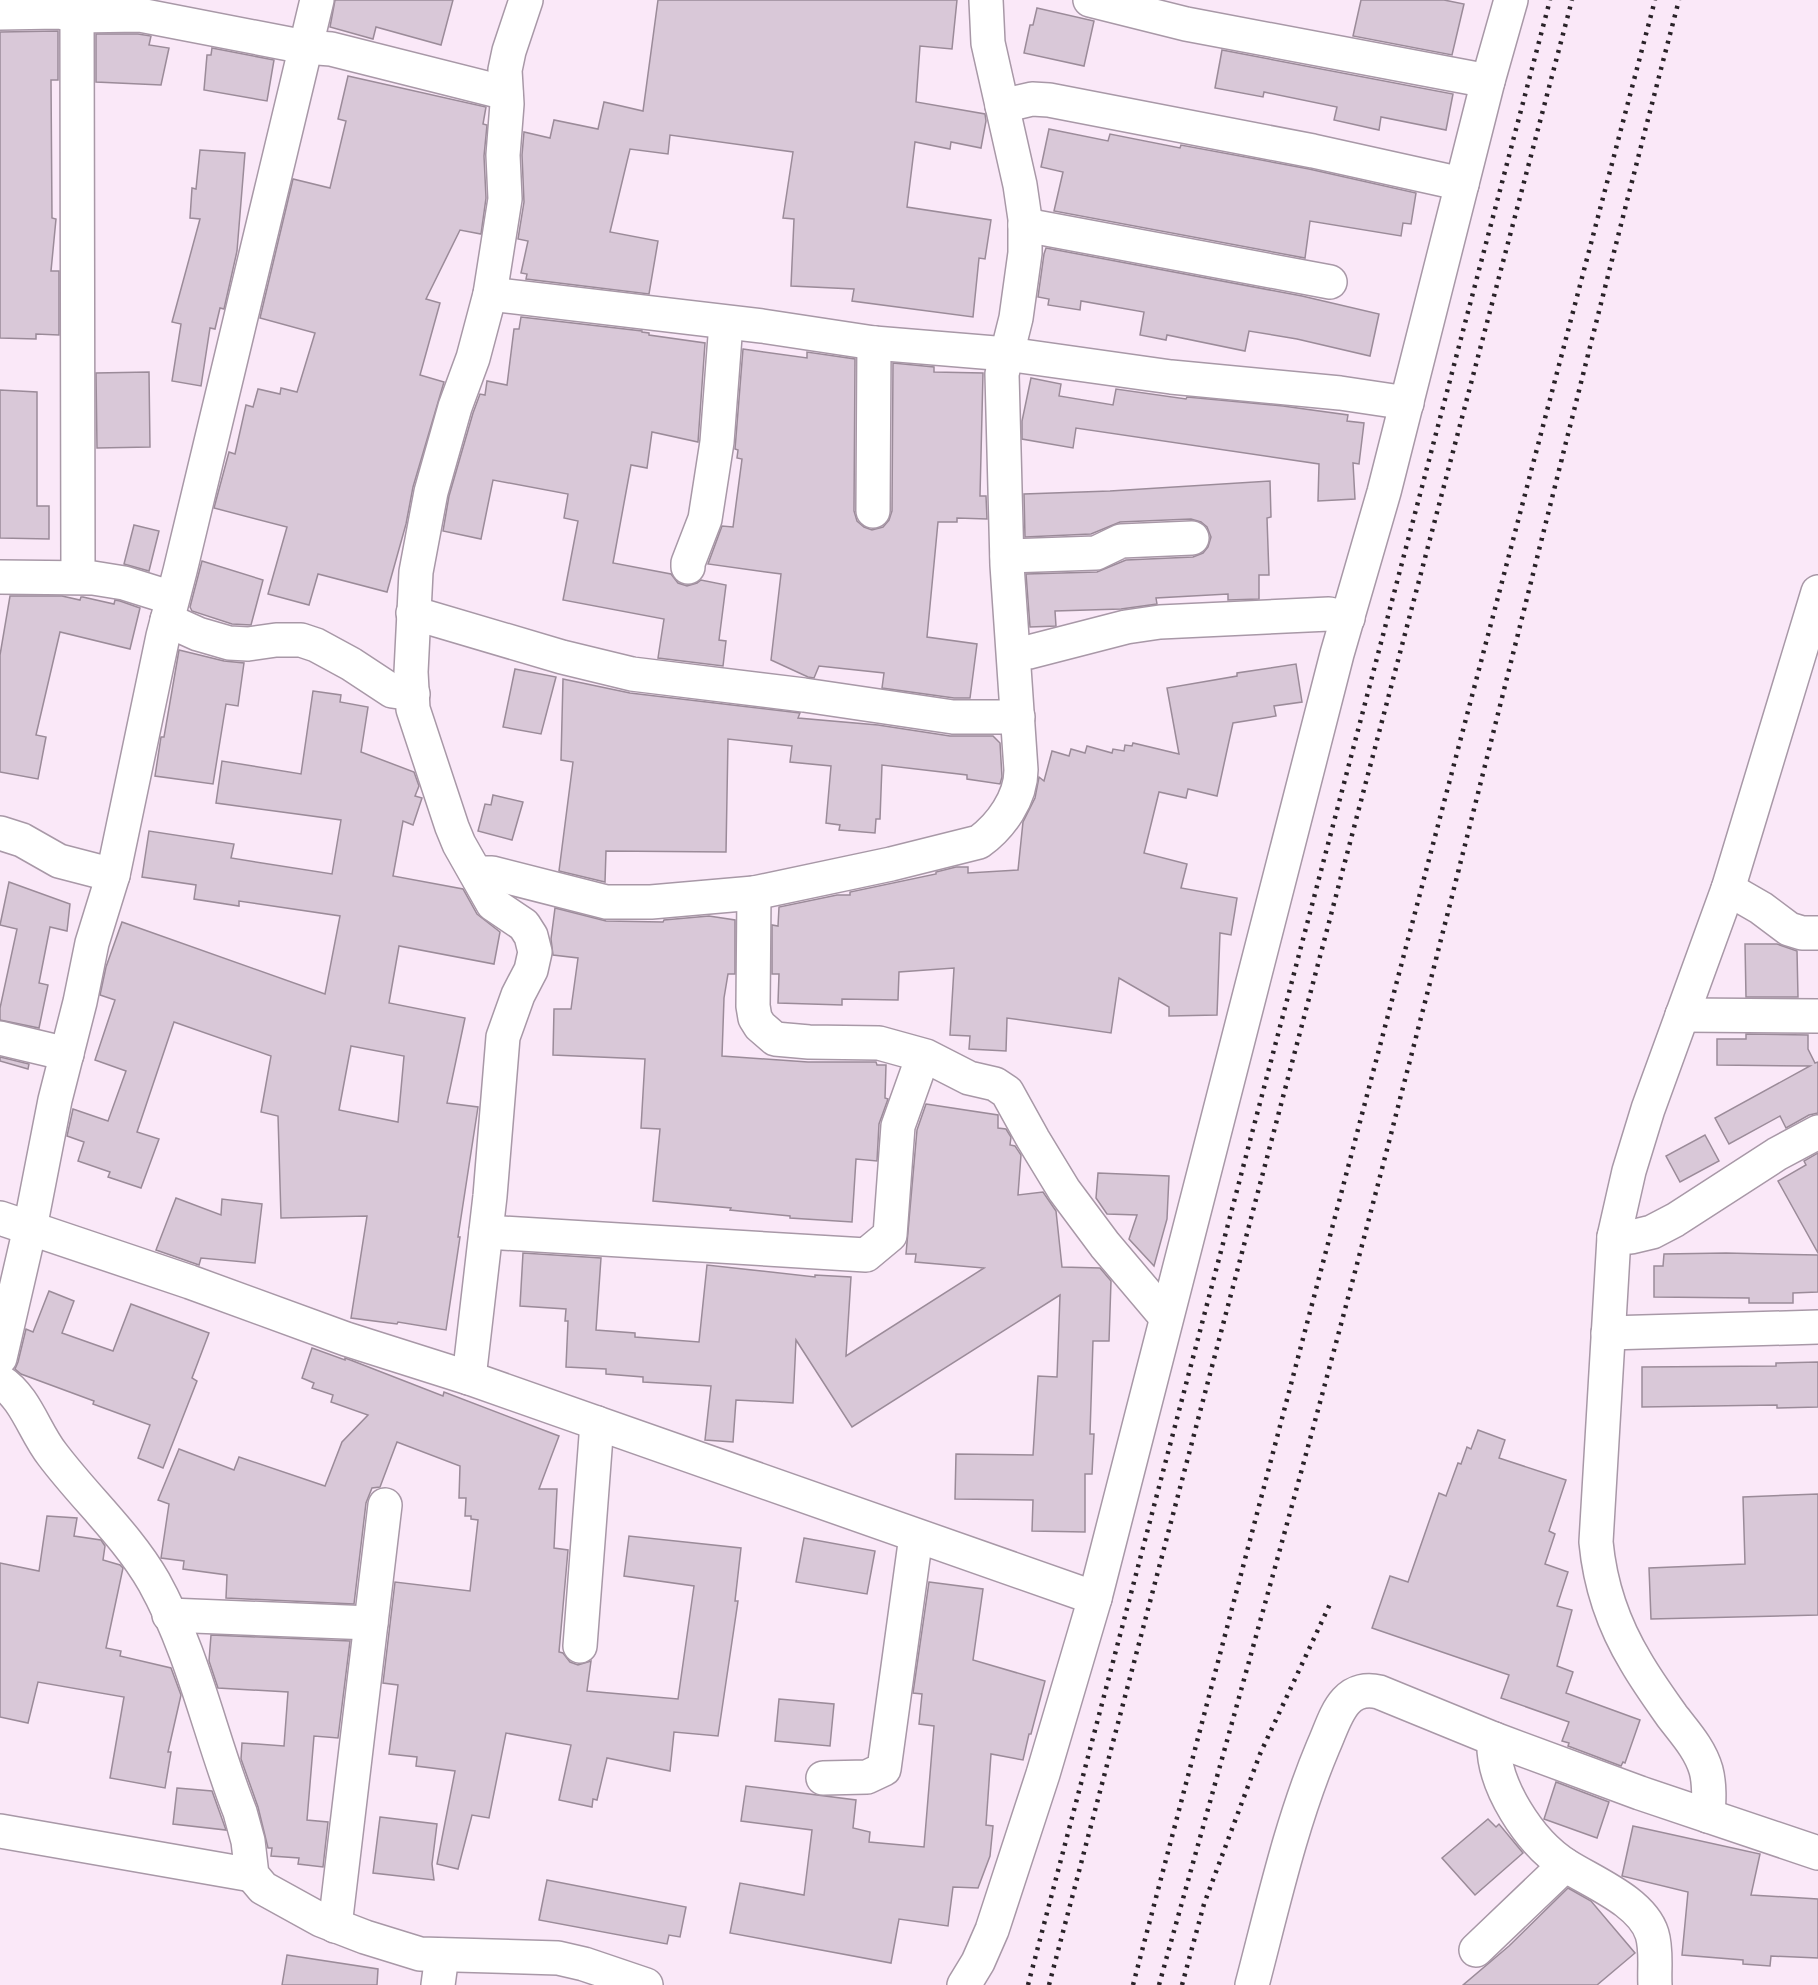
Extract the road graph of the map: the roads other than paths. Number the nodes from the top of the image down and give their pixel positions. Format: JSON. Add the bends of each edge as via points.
{"nodes":[{"id":1,"x":316,"y":0,"type":"edge"},
{"id":2,"x":526,"y":0,"type":"edge"},
{"id":3,"x":986,"y":0,"type":"edge"},
{"id":4,"x":1090,"y":0,"type":"edge"},
{"id":5,"x":1511,"y":0,"type":"edge"},
{"id":6,"x":42,"y":6,"type":"edge"},
{"id":7,"x":0,"y":13,"type":"edge"},
{"id":8,"x":77,"y":16,"type":"junction"},
{"id":9,"x":305,"y":47,"type":"junction"},
{"id":10,"x":1488,"y":81,"type":"junction"},
{"id":11,"x":506,"y":93,"type":"junction"},
{"id":12,"x":1002,"y":106,"type":"junction"},
{"id":13,"x":1462,"y":184,"type":"junction"},
{"id":14,"x":1025,"y":225,"type":"junction"},
{"id":15,"x":1330,"y":282,"type":"dead end"},
{"id":16,"x":490,"y":294,"type":"junction"},
{"id":17,"x":726,"y":323,"type":"junction"},
{"id":18,"x":874,"y":343,"type":"junction"},
{"id":19,"x":1007,"y":354,"type":"junction"},
{"id":20,"x":1407,"y":404,"type":"junction"},
{"id":21,"x":873,"y":511,"type":"dead end"},
{"id":22,"x":1192,"y":538,"type":"dead end"},
{"id":23,"x":1007,"y":556,"type":"junction"},
{"id":24,"x":688,"y":567,"type":"dead end"},
{"id":25,"x":0,"y":577,"type":"edge"},
{"id":26,"x":78,"y":578,"type":"junction"},
{"id":27,"x":1816,"y":607,"type":"edge"},
{"id":28,"x":169,"y":609,"type":"junction"},
{"id":29,"x":412,"y":613,"type":"junction"},
{"id":30,"x":1348,"y":618,"type":"junction"},
{"id":31,"x":1014,"y":654,"type":"junction"},
{"id":32,"x":412,"y":694,"type":"junction"},
{"id":33,"x":1018,"y":717,"type":"junction"},
{"id":34,"x":0,"y":833,"type":"edge"},
{"id":35,"x":477,"y":873,"type":"junction"},
{"id":36,"x":113,"y":875,"type":"junction"},
{"id":37,"x":1728,"y":889,"type":"junction"},
{"id":38,"x":754,"y":893,"type":"junction"},
{"id":39,"x":1818,"y":933,"type":"edge"},
{"id":40,"x":1682,"y":1015,"type":"junction"},
{"id":41,"x":1818,"y":1016,"type":"edge"},
{"id":42,"x":0,"y":1038,"type":"edge"},
{"id":43,"x":67,"y":1054,"type":"junction"},
{"id":44,"x":923,"y":1056,"type":"junction"},
{"id":45,"x":1818,"y":1132,"type":"edge"},
{"id":46,"x":15,"y":1223,"type":"edge"},
{"id":47,"x":486,"y":1232,"type":"junction"},
{"id":48,"x":1614,"y":1237,"type":"junction"},
{"id":49,"x":1166,"y":1317,"type":"junction"},
{"id":50,"x":1818,"y":1326,"type":"edge"},
{"id":51,"x":1608,"y":1333,"type":"junction"},
{"id":52,"x":0,"y":1358,"type":"edge"},
{"id":53,"x":469,"y":1378,"type":"junction"},
{"id":54,"x":0,"y":1381,"type":"edge"},
{"id":55,"x":597,"y":1422,"type":"junction"},
{"id":56,"x":385,"y":1505,"type":"dead end"},
{"id":57,"x":916,"y":1536,"type":"junction"},
{"id":58,"x":1095,"y":1598,"type":"junction"},
{"id":59,"x":169,"y":1615,"type":"junction"},
{"id":60,"x":371,"y":1623,"type":"junction"},
{"id":61,"x":580,"y":1646,"type":"dead end"},
{"id":62,"x":1494,"y":1739,"type":"junction"},
{"id":63,"x":823,"y":1778,"type":"dead end"},
{"id":64,"x":1708,"y":1816,"type":"junction"},
{"id":65,"x":0,"y":1831,"type":"edge"},
{"id":66,"x":1818,"y":1853,"type":"edge"},
{"id":67,"x":1565,"y":1865,"type":"junction"},
{"id":68,"x":252,"y":1875,"type":"junction"},
{"id":69,"x":335,"y":1926,"type":"junction"},
{"id":70,"x":1476,"y":1950,"type":"dead end"},
{"id":71,"x":440,"y":1970,"type":"edge"},
{"id":72,"x":646,"y":1985,"type":"edge"},
{"id":73,"x":964,"y":1985,"type":"edge"},
{"id":74,"x":1252,"y":1985,"type":"edge"},
{"id":75,"x":1655,"y":1985,"type":"edge"}],
"edges":[{"from":1,"to":9,"type":"street"},
{"from":2,"to":11,"type":"street","via":[[509,51]]},
{"from":3,"to":12,"type":"street","via":[[988,43]]},
{"from":4,"to":10,"type":"street","via":[[1186,24]]},
{"from":5,"to":10,"type":"street"},
{"from":6,"to":7,"type":"street"},
{"from":6,"to":8,"type":"street"},
{"from":8,"to":9,"type":"street","via":[[140,15]]},
{"from":8,"to":26,"type":"street"},
{"from":9,"to":11,"type":"street","via":[[331,49]]},
{"from":9,"to":28,"type":"street"},
{"from":10,"to":13,"type":"street"},
{"from":11,"to":16,"type":"street","via":[[502,155],[505,199]]},
{"from":12,"to":13,"type":"street","via":[[1032,99],[1049,100]]},
{"from":12,"to":14,"type":"street"},
{"from":13,"to":20,"type":"street"},
{"from":14,"to":15,"type":"street"},
{"from":14,"to":19,"type":"street","via":[[1016,318]]},
{"from":16,"to":17,"type":"street"},
{"from":16,"to":29,"type":"street","via":[[431,492]]},
{"from":17,"to":18,"type":"street"},
{"from":17,"to":24,"type":"street","via":[[717,442],[705,519]]},
{"from":18,"to":19,"type":"street"},
{"from":18,"to":21,"type":"street"},
{"from":19,"to":20,"type":"street"},
{"from":19,"to":23,"type":"street","via":[[1002,374]]},
{"from":20,"to":30,"type":"street"},
{"from":22,"to":23,"type":"street","via":[[1121,541],[1096,553]]},
{"from":23,"to":31,"type":"street"},
{"from":25,"to":26,"type":"street"},
{"from":26,"to":28,"type":"street","via":[[124,583]]},
{"from":27,"to":37,"type":"street"},
{"from":28,"to":32,"type":"street","via":[[198,634],[229,643],[301,640],[351,664],[392,691]]},
{"from":28,"to":36,"type":"street"},
{"from":29,"to":32,"type":"street"},
{"from":29,"to":33,"type":"street","via":[[632,674],[953,717]]},
{"from":30,"to":31,"type":"street","via":[[1329,614],[1160,622]]},
{"from":30,"to":49,"type":"street"},
{"from":31,"to":33,"type":"street"},
{"from":32,"to":35,"type":"street","via":[[419,729],[456,836]]},
{"from":33,"to":38,"type":"street","via":[[1022,783],[1002,821],[978,842]]},
{"from":34,"to":36,"type":"street","via":[[59,861]]},
{"from":35,"to":38,"type":"street","via":[[492,873],[606,902]]},
{"from":35,"to":47,"type":"street","via":[[494,904],[524,926],[535,951],[503,1036]]},
{"from":36,"to":43,"type":"street","via":[[92,943]]},
{"from":37,"to":39,"type":"street","via":[[1789,929]]},
{"from":37,"to":40,"type":"street"},
{"from":38,"to":44,"type":"street","via":[[753,1006],[760,1026],[775,1039],[879,1043]]},
{"from":40,"to":41,"type":"street"},
{"from":40,"to":48,"type":"street","via":[[1648,1108]]},
{"from":42,"to":43,"type":"street"},
{"from":43,"to":46,"type":"street","via":[[46,1144]]},
{"from":44,"to":47,"type":"street","via":[[898,1125],[890,1236],[866,1255]]},
{"from":44,"to":49,"type":"street","via":[[1007,1092],[1064,1190]]},
{"from":45,"to":48,"type":"street","via":[[1652,1232]]},
{"from":46,"to":52,"type":"street"},
{"from":46,"to":53,"type":"street"},
{"from":47,"to":53,"type":"street"},
{"from":48,"to":51,"type":"street"},
{"from":49,"to":58,"type":"street"},
{"from":50,"to":51,"type":"street"},
{"from":51,"to":64,"type":"street","via":[[1596,1542],[1599,1572],[1616,1623],[1636,1663],[1694,1744],[1706,1770]]},
{"from":53,"to":55,"type":"street"},
{"from":54,"to":59,"type":"street","via":[[11,1388],[49,1451],[76,1486],[140,1559]]},
{"from":55,"to":57,"type":"street"},
{"from":55,"to":61,"type":"street"},
{"from":56,"to":60,"type":"street"},
{"from":57,"to":58,"type":"street"},
{"from":57,"to":63,"type":"street","via":[[884,1769],[867,1777]]},
{"from":58,"to":73,"type":"street","via":[[992,1930]]},
{"from":59,"to":60,"type":"street"},
{"from":59,"to":68,"type":"street","via":[[180,1635],[240,1812]]},
{"from":60,"to":69,"type":"street"},
{"from":62,"to":64,"type":"street"},
{"from":62,"to":67,"type":"street","via":[[1493,1752],[1504,1791],[1540,1841]]},
{"from":62,"to":74,"type":"street","via":[[1379,1692],[1367,1689],[1346,1701],[1318,1758],[1295,1824]]},
{"from":64,"to":66,"type":"street"},
{"from":65,"to":68,"type":"street"},
{"from":67,"to":70,"type":"street"},
{"from":67,"to":75,"type":"street","via":[[1615,1893],[1645,1922],[1652,1934]]},
{"from":68,"to":69,"type":"street","via":[[263,1888]]},
{"from":69,"to":71,"type":"street","via":[[411,1952]]},
{"from":71,"to":72,"type":"street","via":[[558,1958]]}]}
